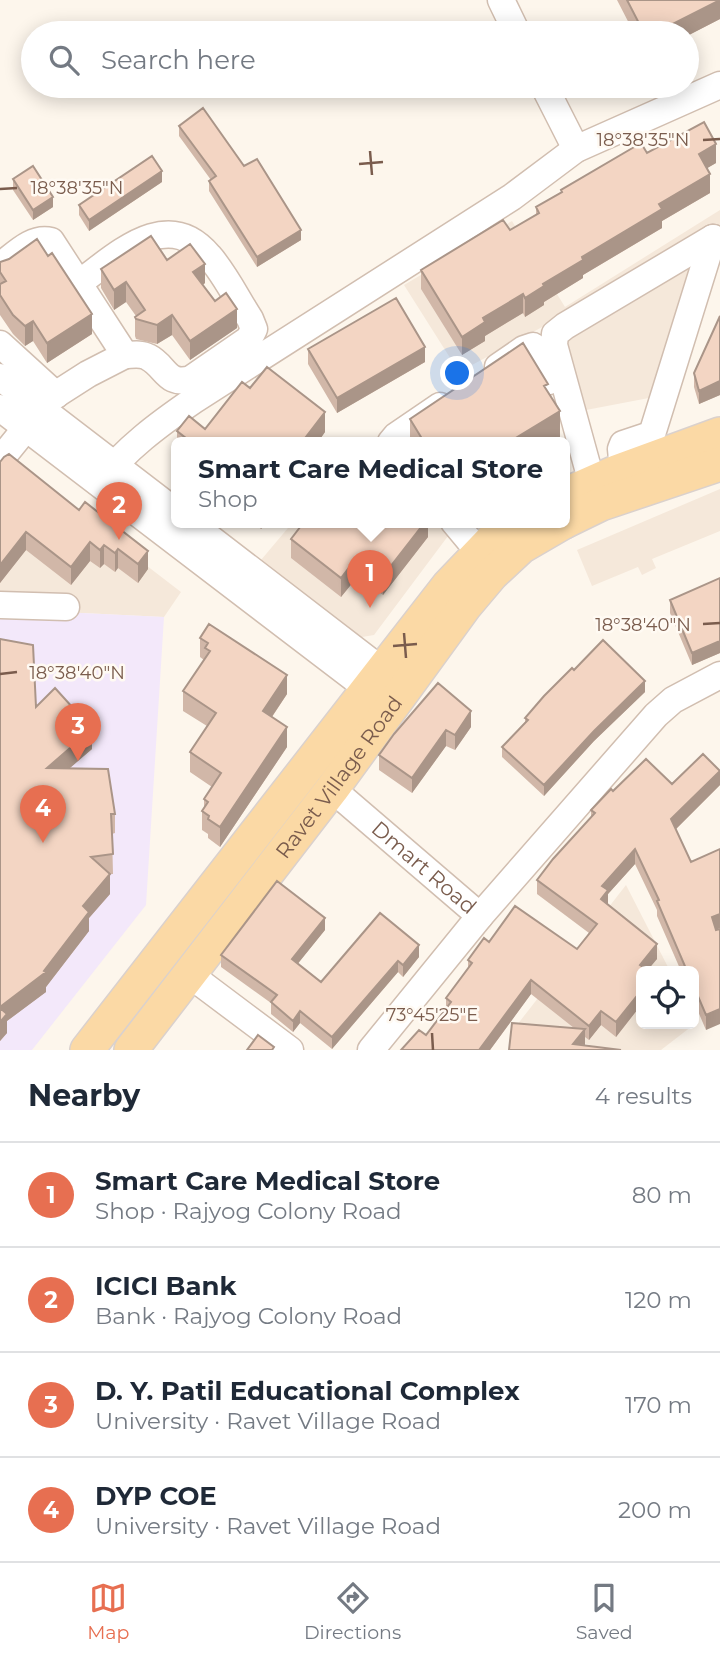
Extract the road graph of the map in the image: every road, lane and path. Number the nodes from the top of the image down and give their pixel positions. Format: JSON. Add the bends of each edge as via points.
{"nodes":[{"id":1,"x":500,"y":0,"type":"edge"},
{"id":2,"x":511,"y":21,"type":"edge"},
{"id":3,"x":720,"y":85,"type":"edge"},
{"id":4,"x":699,"y":94,"type":"edge"},
{"id":5,"x":550,"y":98,"type":"edge"},
{"id":6,"x":691,"y":98,"type":"edge"},
{"id":7,"x":576,"y":149,"type":"junction"},
{"id":8,"x":0,"y":266,"type":"edge"},
{"id":9,"x":79,"y":283,"type":"junction"},
{"id":10,"x":0,"y":344,"type":"edge"},
{"id":11,"x":125,"y":355,"type":"junction"},
{"id":12,"x":0,"y":377,"type":"edge"},
{"id":13,"x":21,"y":412,"type":"edge"},
{"id":14,"x":720,"y":434,"type":"edge"},
{"id":15,"x":395,"y":437,"type":"edge"},
{"id":16,"x":563,"y":437,"type":"edge"},
{"id":17,"x":569,"y":437,"type":"edge"},
{"id":18,"x":570,"y":446,"type":"edge"},
{"id":19,"x":0,"y":460,"type":"edge"},
{"id":20,"x":570,"y":464,"type":"edge"},
{"id":21,"x":720,"y":464,"type":"edge"},
{"id":22,"x":623,"y":470,"type":"junction"},
{"id":23,"x":106,"y":473,"type":"junction"},
{"id":24,"x":577,"y":490,"type":"edge"},
{"id":25,"x":171,"y":509,"type":"edge"},
{"id":26,"x":570,"y":519,"type":"edge"},
{"id":27,"x":171,"y":527,"type":"edge"},
{"id":28,"x":172,"y":528,"type":"edge"},
{"id":29,"x":197,"y":528,"type":"edge"},
{"id":30,"x":459,"y":528,"type":"edge"},
{"id":31,"x":509,"y":528,"type":"edge"},
{"id":32,"x":554,"y":528,"type":"edge"},
{"id":33,"x":479,"y":552,"type":"junction"},
{"id":34,"x":0,"y":605,"type":"edge"},
{"id":35,"x":66,"y":607,"type":"dead end"},
{"id":36,"x":720,"y":676,"type":"edge"},
{"id":37,"x":386,"y":688,"type":"junction"},
{"id":38,"x":332,"y":789,"type":"junction"},
{"id":39,"x":480,"y":916,"type":"junction"},
{"id":40,"x":190,"y":975,"type":"junction"},
{"id":41,"x":87,"y":1050,"type":"edge"},
{"id":42,"x":131,"y":1050,"type":"edge"},
{"id":43,"x":290,"y":1050,"type":"edge"},
{"id":44,"x":371,"y":1050,"type":"edge"}],
"edges":[{"from":1,"to":2,"type":"street"},
{"from":3,"to":4,"type":"street"},
{"from":5,"to":7,"type":"street"},
{"from":6,"to":7,"type":"street"},
{"from":7,"to":23,"type":"street","via":[[512,197],[194,400],[157,426]]},
{"from":8,"to":9,"type":"street","via":[[42,239],[51,241]]},
{"from":9,"to":11,"type":"street"},
{"from":9,"to":11,"type":"street","via":[[131,246],[151,237],[183,235],[210,257],[254,329],[249,339],[181,382],[146,356]]},
{"from":10,"to":13,"type":"street"},
{"from":11,"to":13,"type":"street"},
{"from":12,"to":13,"type":"street"},
{"from":13,"to":19,"type":"street"},
{"from":13,"to":23,"type":"street"},
{"from":14,"to":22,"type":"main road"},
{"from":15,"to":16,"type":"street","via":[[533,346],[540,351]]},
{"from":17,"to":22,"type":"street","via":[[555,334],[713,238],[653,431],[623,444]]},
{"from":18,"to":24,"type":"street"},
{"from":20,"to":24,"type":"street"},
{"from":21,"to":26,"type":"main road","name":"Ravet Village Road"},
{"from":22,"to":24,"type":"main road"},
{"from":23,"to":25,"type":"street"},
{"from":23,"to":27,"type":"street"},
{"from":28,"to":37,"type":"street","via":[[355,679]]},
{"from":29,"to":37,"type":"street","via":[[371,662]]},
{"from":30,"to":33,"type":"street"},
{"from":31,"to":33,"type":"main road","name":"Ravet Village Road"},
{"from":32,"to":37,"type":"main road","name":"Ravet Village Road","via":[[521,547],[492,574]]},
{"from":33,"to":37,"type":"main road","name":"Ravet Village Road","via":[[449,586]]},
{"from":34,"to":35,"type":"street"},
{"from":36,"to":39,"type":"street","via":[[673,700],[656,715]]},
{"from":37,"to":38,"type":"main road","name":"Ravet Village Road"},
{"from":37,"to":41,"type":"main road","name":"Ravet Village Road"},
{"from":38,"to":39,"type":"street","name":"Dmart Road"},
{"from":38,"to":40,"type":"main road","name":"Ravet Village Road"},
{"from":39,"to":44,"type":"street","name":"Dmart Road"},
{"from":40,"to":42,"type":"main road","name":"Ravet Village Road"},
{"from":40,"to":43,"type":"street"}]}
